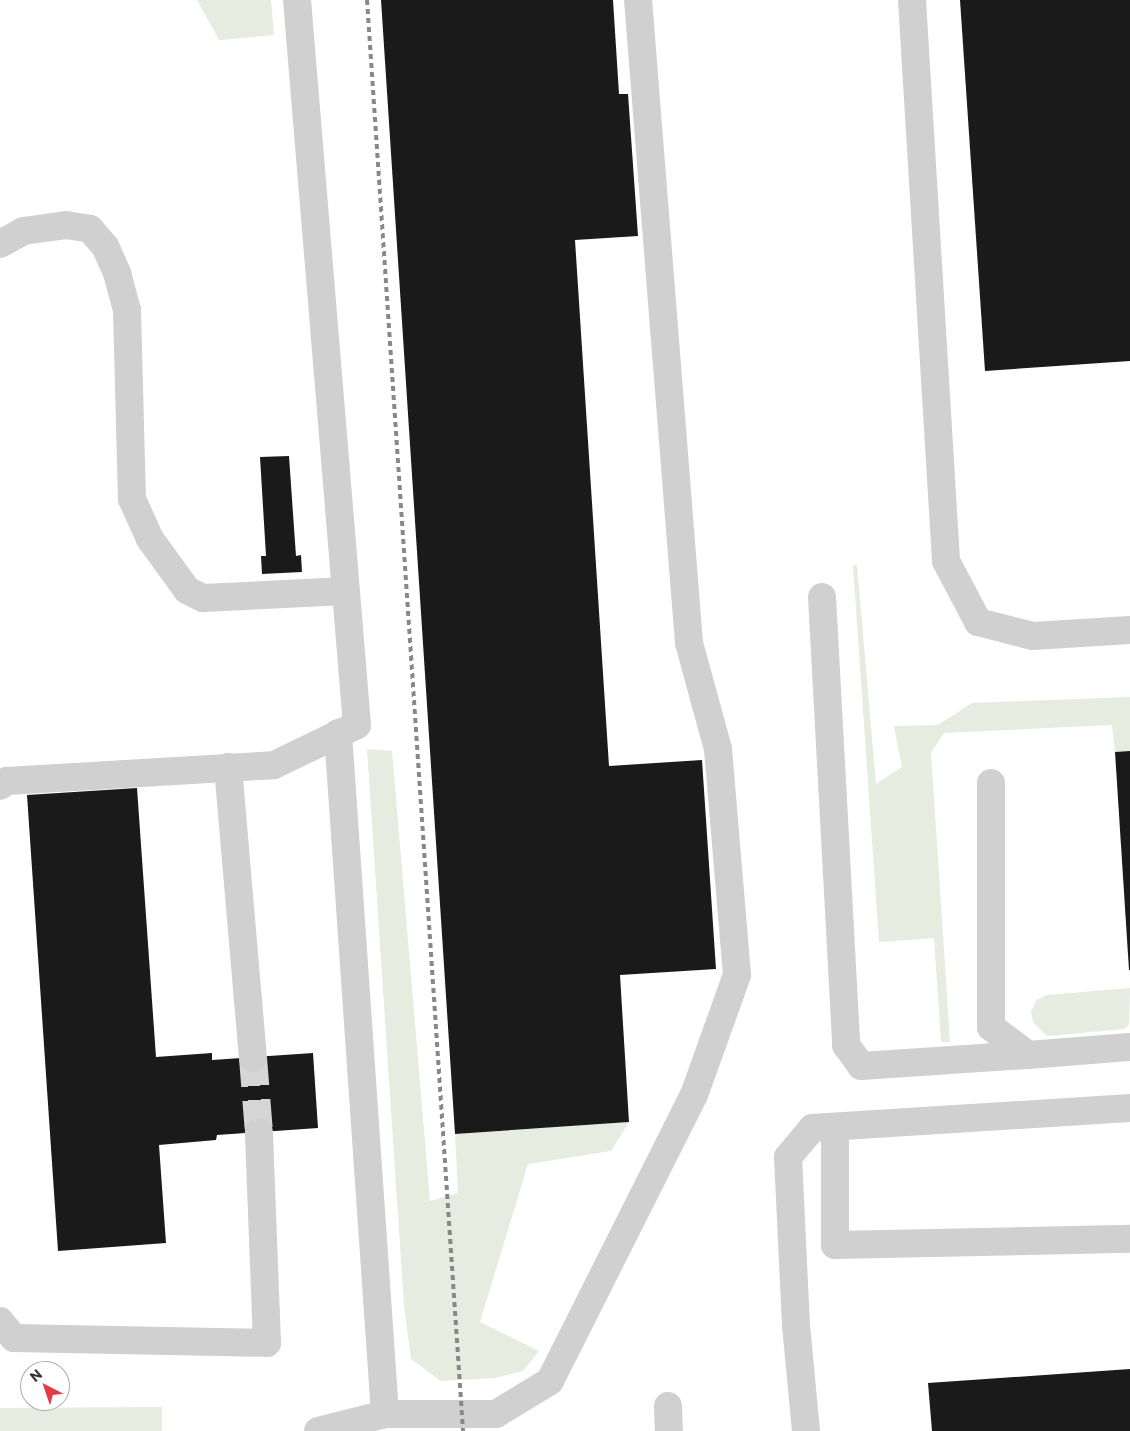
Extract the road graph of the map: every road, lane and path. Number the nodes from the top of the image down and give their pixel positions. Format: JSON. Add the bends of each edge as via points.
{"nodes":[{"id":1,"x":297,"y":0,"type":"edge"},
{"id":2,"x":638,"y":0,"type":"edge"},
{"id":3,"x":912,"y":0,"type":"edge"},
{"id":4,"x":0,"y":244,"type":"edge"},
{"id":5,"x":346,"y":591,"type":"junction"},
{"id":6,"x":822,"y":597,"type":"dead end"},
{"id":7,"x":1130,"y":630,"type":"edge"},
{"id":8,"x":338,"y":733,"type":"junction"},
{"id":9,"x":228,"y":767,"type":"junction"},
{"id":10,"x":991,"y":783,"type":"dead end"},
{"id":11,"x":0,"y":786,"type":"edge"},
{"id":12,"x":1130,"y":1047,"type":"edge"},
{"id":13,"x":1028,"y":1055,"type":"junction"},
{"id":14,"x":253,"y":1058,"type":"tunnel mouth"},
{"id":15,"x":1130,"y":1108,"type":"edge"},
{"id":16,"x":835,"y":1128,"type":"junction"},
{"id":17,"x":259,"y":1132,"type":"tunnel mouth"},
{"id":18,"x":1130,"y":1239,"type":"edge"},
{"id":19,"x":0,"y":1321,"type":"edge"},
{"id":20,"x":385,"y":1414,"type":"junction"},
{"id":21,"x":318,"y":1431,"type":"edge"},
{"id":22,"x":806,"y":1431,"type":"edge"}],
"edges":[{"from":1,"to":5,"type":"lane"},
{"from":2,"to":20,"type":"lane","via":[[689,643],[718,749],[737,975],[694,1094],[550,1380],[496,1414]]},
{"from":3,"to":7,"type":"lane","via":[[946,561],[978,622],[1033,636]]},
{"from":4,"to":5,"type":"lane","via":[[23,231],[66,225],[90,228],[105,246],[117,273],[127,310],[132,499],[150,539],[187,590],[203,598]]},
{"from":5,"to":8,"type":"lane","via":[[357,725]]},
{"from":6,"to":13,"type":"lane","via":[[846,1045],[861,1066]]},
{"from":8,"to":9,"type":"lane","via":[[274,764]]},
{"from":8,"to":20,"type":"lane"},
{"from":9,"to":11,"type":"lane","via":[[7,781]]},
{"from":9,"to":14,"type":"lane"},
{"from":10,"to":13,"type":"lane","via":[[991,1027]]},
{"from":12,"to":13,"type":"lane"},
{"from":15,"to":16,"type":"lane"},
{"from":16,"to":18,"type":"lane","via":[[835,1246]]},
{"from":16,"to":22,"type":"lane","via":[[812,1128],[788,1157],[796,1326]]},
{"from":17,"to":19,"type":"lane","via":[[267,1343],[14,1338]]},
{"from":20,"to":21,"type":"lane"}]}
